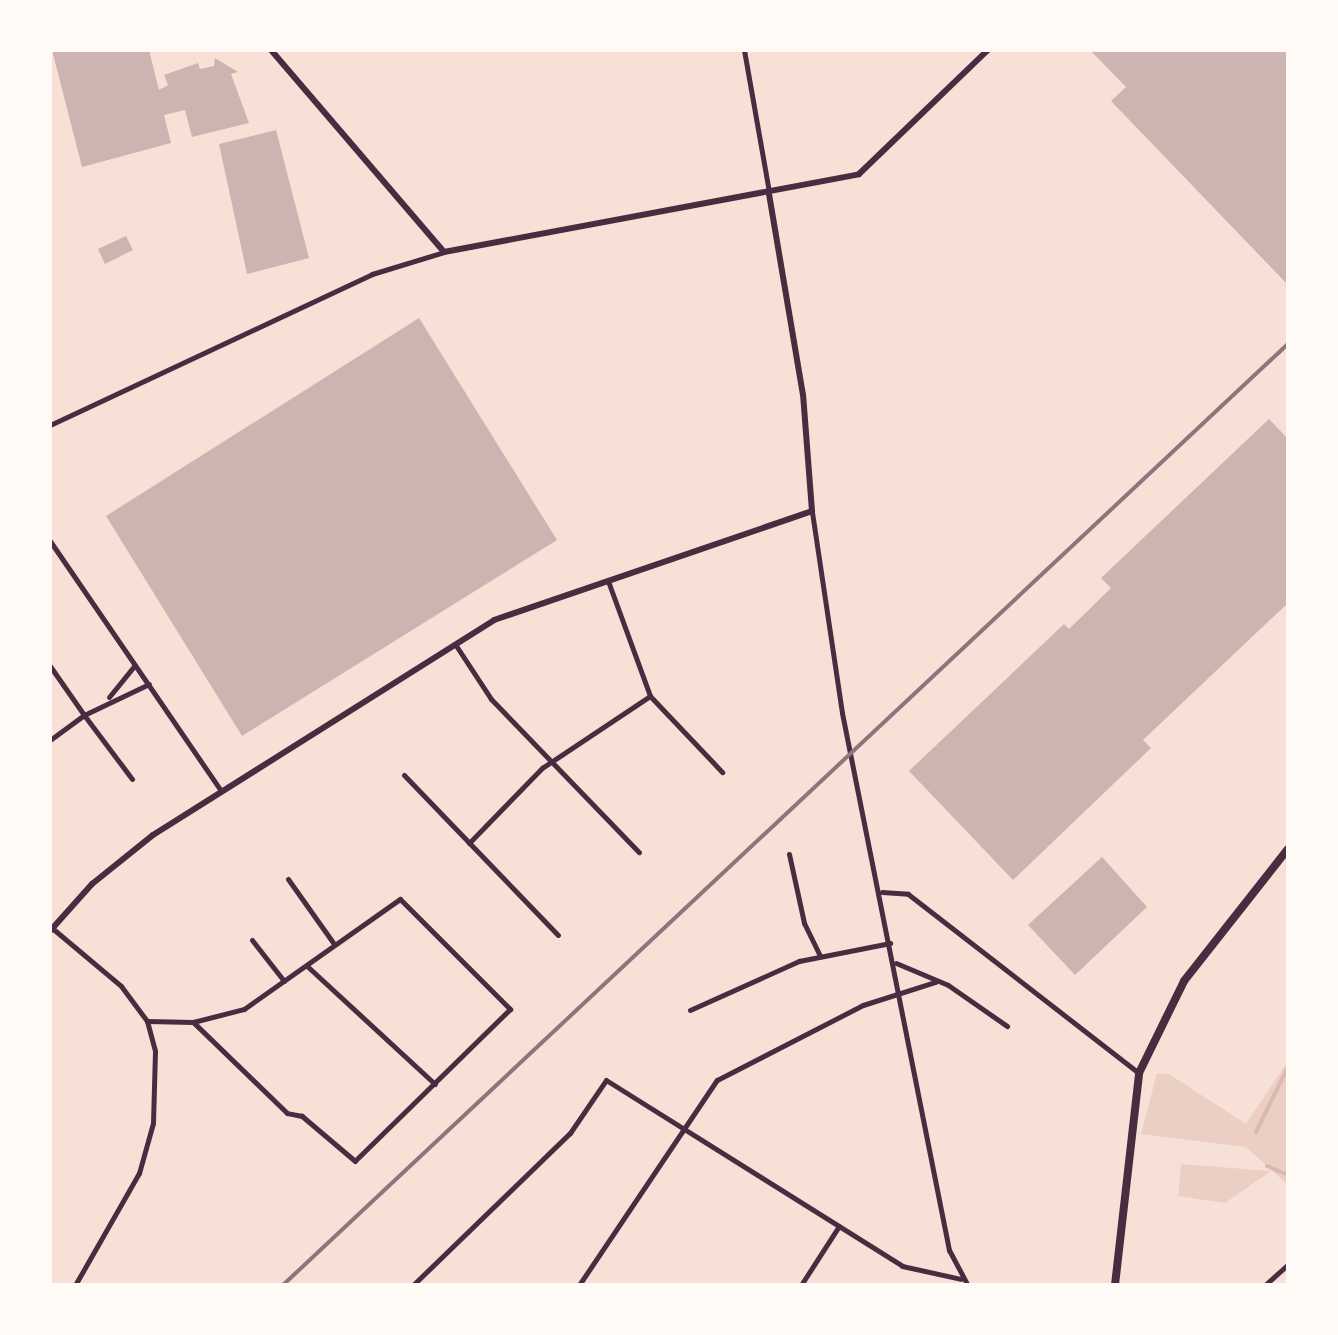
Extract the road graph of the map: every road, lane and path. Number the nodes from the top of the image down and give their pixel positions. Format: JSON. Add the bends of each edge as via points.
{"nodes":[{"id":1,"x":271,"y":50,"type":"edge"},
{"id":2,"x":744,"y":50,"type":"edge"},
{"id":3,"x":988,"y":50,"type":"edge"},
{"id":4,"x":769,"y":195,"type":"junction"},
{"id":5,"x":444,"y":252,"type":"junction"},
{"id":6,"x":50,"y":425,"type":"edge"},
{"id":7,"x":812,"y":510,"type":"junction"},
{"id":8,"x":50,"y":542,"type":"edge"},
{"id":9,"x":608,"y":582,"type":"junction"},
{"id":10,"x":455,"y":644,"type":"junction"},
{"id":11,"x":136,"y":664,"type":"junction"},
{"id":12,"x":50,"y":666,"type":"edge"},
{"id":13,"x":149,"y":684,"type":"junction"},
{"id":14,"x":650,"y":696,"type":"junction"},
{"id":15,"x":107,"y":699,"type":"junction"},
{"id":16,"x":84,"y":716,"type":"junction"},
{"id":17,"x":50,"y":740,"type":"edge"},
{"id":18,"x":551,"y":761,"type":"junction"},
{"id":19,"x":722,"y":772,"type":"dead end"},
{"id":20,"x":404,"y":775,"type":"dead end"},
{"id":21,"x":132,"y":778,"type":"dead end"},
{"id":22,"x":220,"y":789,"type":"junction"},
{"id":23,"x":470,"y":843,"type":"junction"},
{"id":24,"x":1288,"y":849,"type":"edge"},
{"id":25,"x":640,"y":852,"type":"dead end"},
{"id":26,"x":789,"y":854,"type":"dead end"},
{"id":27,"x":288,"y":879,"type":"dead end"},
{"id":28,"x":882,"y":892,"type":"junction"},
{"id":29,"x":51,"y":930,"type":"edge"},
{"id":30,"x":558,"y":935,"type":"dead end"},
{"id":31,"x":252,"y":940,"type":"dead end"},
{"id":32,"x":890,"y":943,"type":"junction"},
{"id":33,"x":334,"y":944,"type":"junction"},
{"id":34,"x":821,"y":956,"type":"junction"},
{"id":35,"x":896,"y":963,"type":"junction"},
{"id":36,"x":307,"y":966,"type":"junction"},
{"id":37,"x":285,"y":982,"type":"junction"},
{"id":38,"x":935,"y":982,"type":"junction"},
{"id":39,"x":901,"y":998,"type":"junction"},
{"id":40,"x":690,"y":1010,"type":"dead end"},
{"id":41,"x":146,"y":1020,"type":"junction"},
{"id":42,"x":193,"y":1022,"type":"junction"},
{"id":43,"x":1007,"y":1026,"type":"dead end"},
{"id":44,"x":1139,"y":1073,"type":"junction"},
{"id":45,"x":435,"y":1084,"type":"junction"},
{"id":46,"x":684,"y":1128,"type":"junction"},
{"id":47,"x":838,"y":1226,"type":"junction"},
{"id":48,"x":1288,"y":1264,"type":"edge"},
{"id":49,"x":961,"y":1279,"type":"junction"},
{"id":50,"x":75,"y":1285,"type":"edge"},
{"id":51,"x":413,"y":1285,"type":"edge"},
{"id":52,"x":580,"y":1285,"type":"edge"},
{"id":53,"x":800,"y":1285,"type":"edge"},
{"id":54,"x":968,"y":1285,"type":"edge"},
{"id":55,"x":1114,"y":1285,"type":"edge"},
{"id":56,"x":1265,"y":1285,"type":"edge"}],
"edges":[{"from":1,"to":5,"type":"street"},
{"from":2,"to":4,"type":"street"},
{"from":3,"to":4,"type":"street","via":[[859,174]]},
{"from":4,"to":5,"type":"street"},
{"from":4,"to":7,"type":"street","via":[[803,395]]},
{"from":5,"to":6,"type":"street","via":[[372,274]]},
{"from":7,"to":9,"type":"street"},
{"from":7,"to":28,"type":"street","via":[[842,712]]},
{"from":8,"to":11,"type":"street"},
{"from":9,"to":10,"type":"street","via":[[494,620]]},
{"from":9,"to":14,"type":"street"},
{"from":10,"to":18,"type":"street","via":[[491,699]]},
{"from":10,"to":22,"type":"street"},
{"from":11,"to":13,"type":"street"},
{"from":11,"to":15,"type":"street"},
{"from":12,"to":16,"type":"street"},
{"from":13,"to":15,"type":"street"},
{"from":13,"to":22,"type":"street"},
{"from":14,"to":18,"type":"street"},
{"from":14,"to":19,"type":"street"},
{"from":15,"to":16,"type":"street"},
{"from":16,"to":17,"type":"street"},
{"from":16,"to":21,"type":"street"},
{"from":18,"to":23,"type":"street"},
{"from":18,"to":25,"type":"street"},
{"from":20,"to":23,"type":"street"},
{"from":22,"to":29,"type":"street","via":[[120,859]]},
{"from":23,"to":30,"type":"street"},
{"from":24,"to":44,"type":"main road","via":[[1184,982]]},
{"from":26,"to":34,"type":"street","via":[[804,923]]},
{"from":27,"to":33,"type":"street"},
{"from":28,"to":32,"type":"street"},
{"from":28,"to":44,"type":"street","via":[[908,894]]},
{"from":29,"to":41,"type":"street","via":[[121,986]]},
{"from":31,"to":37,"type":"street"},
{"from":32,"to":34,"type":"street"},
{"from":32,"to":35,"type":"street"},
{"from":33,"to":36,"type":"street"},
{"from":33,"to":45,"type":"street","via":[[400,899],[510,1009]]},
{"from":34,"to":40,"type":"street"},
{"from":35,"to":38,"type":"street"},
{"from":35,"to":39,"type":"street"},
{"from":36,"to":37,"type":"street"},
{"from":36,"to":45,"type":"street"},
{"from":37,"to":42,"type":"street","via":[[244,1009]]},
{"from":38,"to":39,"type":"street"},
{"from":38,"to":43,"type":"street"},
{"from":39,"to":46,"type":"street","via":[[864,1005],[740,1065],[717,1080]]},
{"from":39,"to":49,"type":"street","via":[[949,1250]]},
{"from":41,"to":42,"type":"street"},
{"from":41,"to":50,"type":"street","via":[[155,1084],[147,1148],[119,1214]]},
{"from":42,"to":45,"type":"street","via":[[347,1160],[363,1156]]},
{"from":44,"to":55,"type":"main road"},
{"from":46,"to":47,"type":"street"},
{"from":46,"to":51,"type":"street","via":[[606,1080],[570,1133]]},
{"from":46,"to":52,"type":"street"},
{"from":47,"to":49,"type":"street","via":[[902,1266]]},
{"from":47,"to":53,"type":"street"},
{"from":48,"to":56,"type":"street"},
{"from":49,"to":54,"type":"street"}]}
